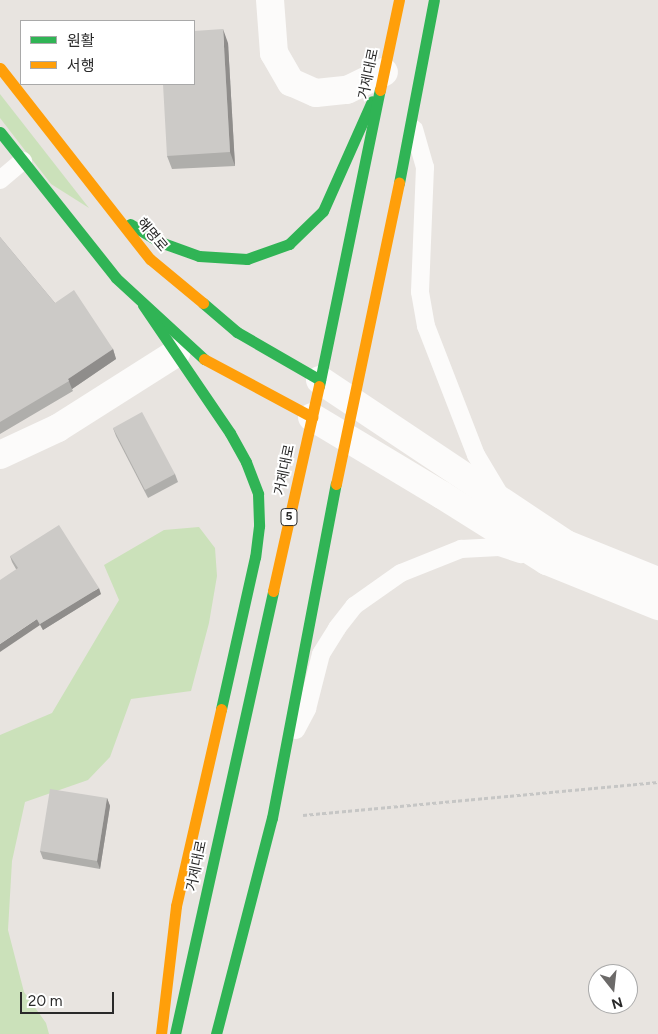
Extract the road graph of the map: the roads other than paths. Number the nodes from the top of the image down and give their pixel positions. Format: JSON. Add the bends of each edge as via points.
{"nodes":[{"id":1,"x":270,"y":0,"type":"edge"},
{"id":2,"x":399,"y":0,"type":"edge"},
{"id":3,"x":434,"y":0,"type":"edge"},
{"id":4,"x":0,"y":68,"type":"edge"},
{"id":5,"x":384,"y":72,"type":"junction"},
{"id":6,"x":412,"y":123,"type":"junction"},
{"id":7,"x":0,"y":132,"type":"edge"},
{"id":8,"x":23,"y":161,"type":"junction"},
{"id":9,"x":0,"y":180,"type":"edge"},
{"id":10,"x":116,"y":215,"type":"junction"},
{"id":11,"x":144,"y":305,"type":"junction"},
{"id":12,"x":176,"y":353,"type":"junction"},
{"id":13,"x":320,"y":380,"type":"junction"},
{"id":14,"x":353,"y":402,"type":"junction"},
{"id":15,"x":312,"y":417,"type":"junction"},
{"id":16,"x":345,"y":438,"type":"junction"},
{"id":17,"x":0,"y":455,"type":"edge"},
{"id":18,"x":504,"y":502,"type":"junction"},
{"id":19,"x":547,"y":561,"type":"junction"},
{"id":20,"x":658,"y":581,"type":"edge"},
{"id":21,"x":658,"y":606,"type":"edge"},
{"id":22,"x":284,"y":753,"type":"junction"},
{"id":23,"x":160,"y":1034,"type":"edge"},
{"id":24,"x":175,"y":1034,"type":"edge"},
{"id":25,"x":216,"y":1034,"type":"edge"}],
"edges":[{"from":1,"to":5,"type":"street","via":[[274,52],[291,82],[316,93],[347,90]]},
{"from":2,"to":5,"type":"main road","name":"거제대로","number":"5"},
{"from":3,"to":6,"type":"main road"},
{"from":4,"to":10,"type":"main road","name":"해명로"},
{"from":5,"to":10,"type":"main road","via":[[323,211],[289,244],[247,259],[199,256],[160,242]]},
{"from":5,"to":13,"type":"main road","name":"거제대로","number":"5"},
{"from":6,"to":14,"type":"main road"},
{"from":6,"to":18,"type":"lane","via":[[425,167],[420,292],[426,326],[476,455]]},
{"from":7,"to":8,"type":"main road"},
{"from":8,"to":9,"type":"lane"},
{"from":8,"to":11,"type":"main road","via":[[116,278]]},
{"from":10,"to":13,"type":"main road","name":"해명로","via":[[150,259],[237,332]]},
{"from":11,"to":12,"type":"main road"},
{"from":11,"to":15,"type":"main road","via":[[209,363]]},
{"from":12,"to":17,"type":"street","via":[[58,428]]},
{"from":12,"to":23,"type":"main road","via":[[246,462],[258,494],[259,526],[255,557],[176,906]]},
{"from":13,"to":14,"type":"street"},
{"from":13,"to":15,"type":"main road","name":"거제대로","number":"5"},
{"from":14,"to":16,"type":"main road"},
{"from":14,"to":18,"type":"street"},
{"from":15,"to":16,"type":"street"},
{"from":15,"to":24,"type":"main road","name":"거제대로","number":"5"},
{"from":16,"to":19,"type":"street"},
{"from":16,"to":22,"type":"main road"},
{"from":18,"to":20,"type":"street","via":[[566,544]]},
{"from":19,"to":21,"type":"street"},
{"from":19,"to":22,"type":"lane","via":[[499,547],[461,549],[401,573],[377,588],[354,606],[336,628],[322,654],[307,709]]},
{"from":22,"to":25,"type":"main road","via":[[272,818]]}]}
